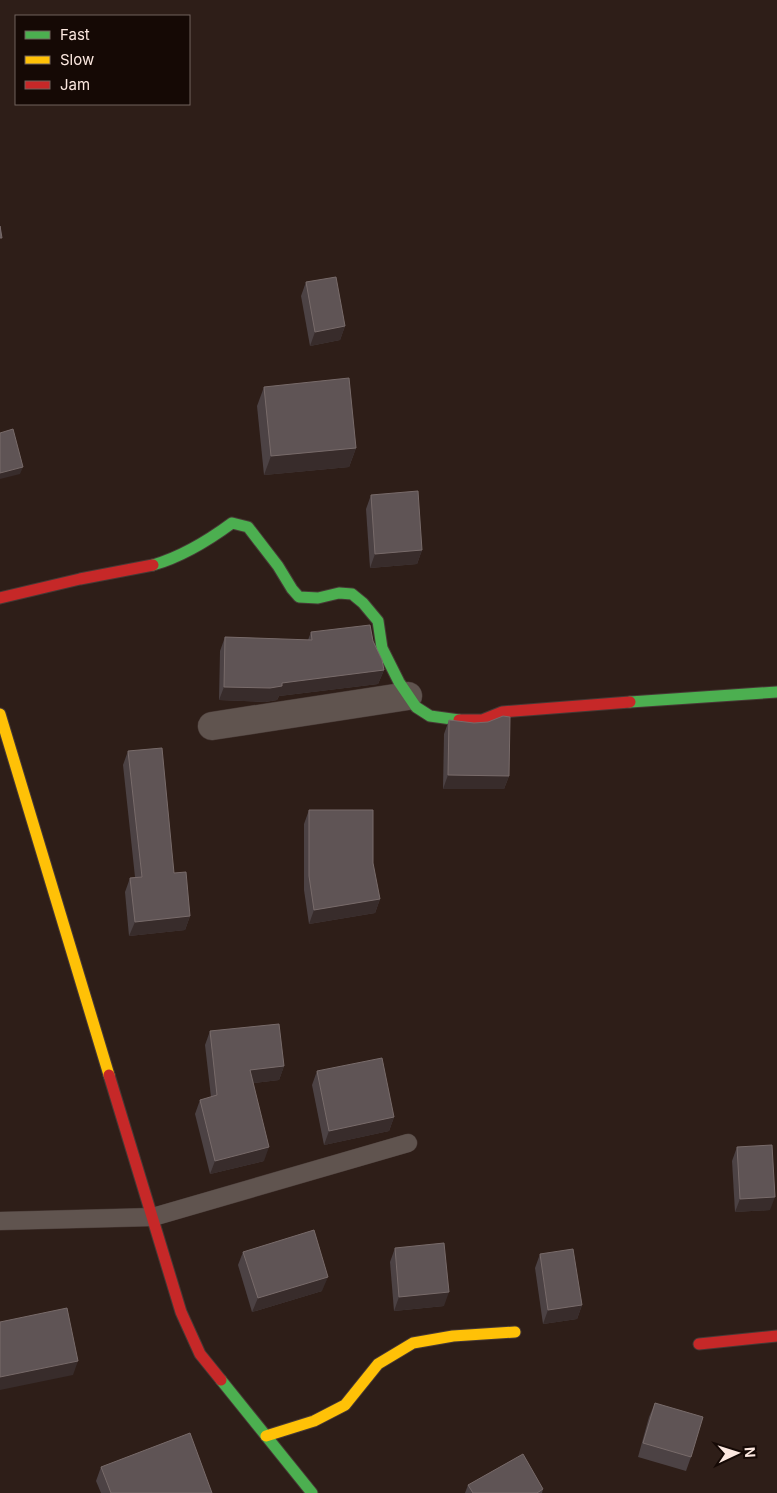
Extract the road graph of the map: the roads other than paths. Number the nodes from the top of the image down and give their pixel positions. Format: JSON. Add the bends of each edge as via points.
{"nodes":[{"id":1,"x":0,"y":598,"type":"edge"},
{"id":2,"x":777,"y":692,"type":"edge"},
{"id":3,"x":408,"y":696,"type":"junction"},
{"id":4,"x":0,"y":714,"type":"edge"},
{"id":5,"x":212,"y":726,"type":"dead end"},
{"id":6,"x":408,"y":1143,"type":"dead end"},
{"id":7,"x":153,"y":1217,"type":"junction"},
{"id":8,"x":0,"y":1221,"type":"edge"},
{"id":9,"x":515,"y":1332,"type":"dead end"},
{"id":10,"x":777,"y":1336,"type":"edge"},
{"id":11,"x":700,"y":1344,"type":"dead end"},
{"id":12,"x":266,"y":1436,"type":"junction"},
{"id":13,"x":312,"y":1493,"type":"edge"}],
"edges":[{"from":1,"to":3,"type":"street","via":[[166,561],[232,523],[248,527],[299,597],[352,594],[363,602],[378,621],[382,648]]},
{"from":2,"to":3,"type":"street","via":[[523,710],[468,721],[430,716],[416,707]]},
{"from":3,"to":5,"type":"street"},
{"from":4,"to":7,"type":"street"},
{"from":6,"to":7,"type":"lane"},
{"from":7,"to":8,"type":"lane"},
{"from":7,"to":12,"type":"street","via":[[181,1312],[200,1354]]},
{"from":9,"to":12,"type":"street","via":[[453,1336],[413,1343],[378,1364],[345,1405],[314,1421]]},
{"from":10,"to":11,"type":"street"},
{"from":12,"to":13,"type":"street"}]}
